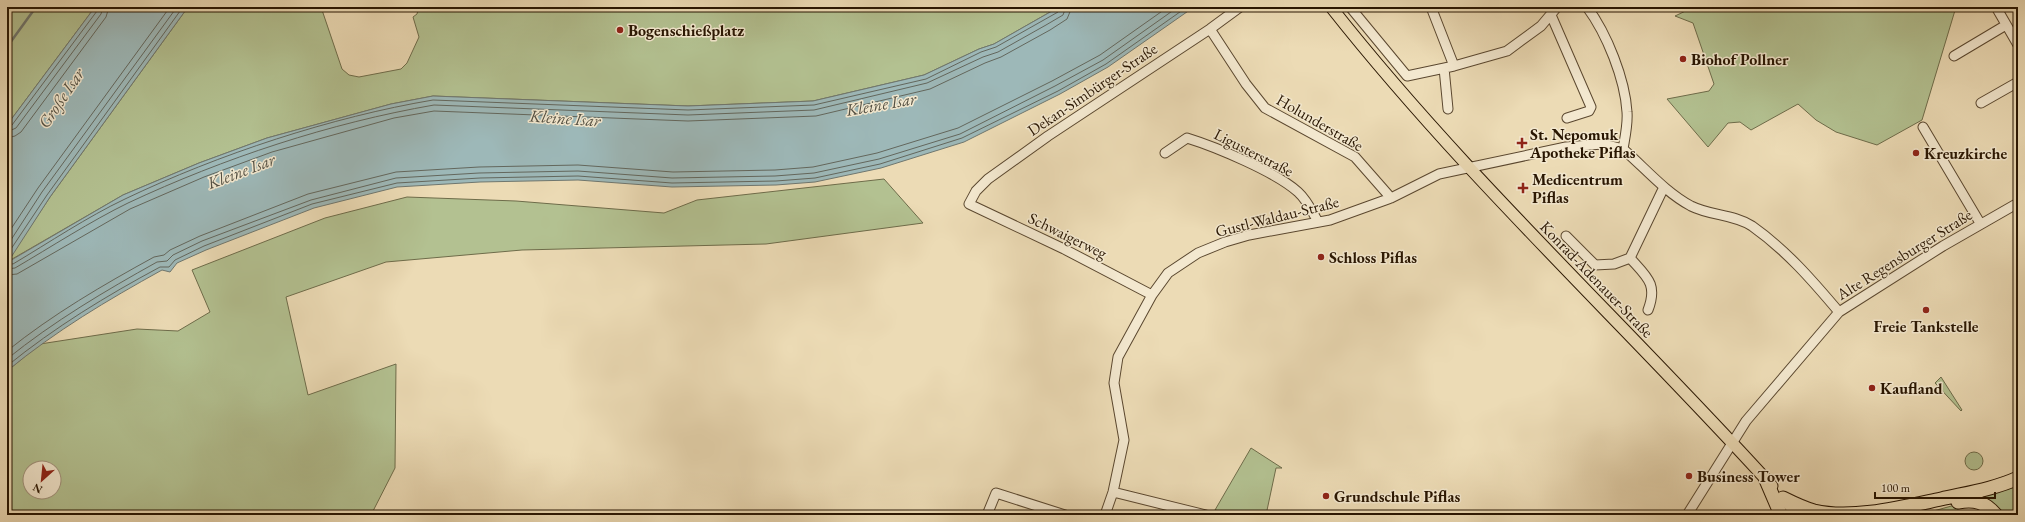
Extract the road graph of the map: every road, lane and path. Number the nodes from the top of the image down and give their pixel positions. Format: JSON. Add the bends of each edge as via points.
{"nodes":[{"id":1,"x":1240,"y":7,"type":"edge"},
{"id":2,"x":1331,"y":7,"type":"edge"},
{"id":3,"x":1350,"y":7,"type":"edge"},
{"id":4,"x":1431,"y":7,"type":"edge"},
{"id":5,"x":1557,"y":7,"type":"edge"},
{"id":6,"x":1587,"y":7,"type":"edge"},
{"id":7,"x":1996,"y":7,"type":"edge"},
{"id":8,"x":1551,"y":15,"type":"junction"},
{"id":9,"x":2006,"y":25,"type":"junction"},
{"id":10,"x":1210,"y":29,"type":"junction"},
{"id":11,"x":2018,"y":45,"type":"edge"},
{"id":12,"x":1954,"y":56,"type":"dead end"},
{"id":13,"x":1454,"y":66,"type":"junction"},
{"id":14,"x":1444,"y":68,"type":"junction"},
{"id":15,"x":2018,"y":82,"type":"edge"},
{"id":16,"x":1981,"y":103,"type":"dead end"},
{"id":17,"x":1448,"y":108,"type":"dead end"},
{"id":18,"x":1568,"y":118,"type":"dead end"},
{"id":19,"x":1923,"y":127,"type":"dead end"},
{"id":20,"x":1623,"y":149,"type":"junction"},
{"id":21,"x":1165,"y":153,"type":"dead end"},
{"id":22,"x":1468,"y":167,"type":"junction"},
{"id":23,"x":1664,"y":187,"type":"junction"},
{"id":24,"x":1391,"y":198,"type":"junction"},
{"id":25,"x":2018,"y":203,"type":"edge"},
{"id":26,"x":968,"y":204,"type":"joint"},
{"id":27,"x":1318,"y":222,"type":"junction"},
{"id":28,"x":1980,"y":223,"type":"junction"},
{"id":29,"x":1566,"y":236,"type":"dead end"},
{"id":30,"x":1630,"y":258,"type":"junction"},
{"id":31,"x":1152,"y":295,"type":"junction"},
{"id":32,"x":1648,"y":310,"type":"dead end"},
{"id":33,"x":1839,"y":312,"type":"junction"},
{"id":34,"x":1732,"y":443,"type":"junction"},
{"id":35,"x":2018,"y":478,"type":"edge"},
{"id":36,"x":1766,"y":480,"type":"junction"},
{"id":37,"x":1113,"y":492,"type":"junction"},
{"id":38,"x":1783,"y":498,"type":"junction"},
{"id":39,"x":1906,"y":511,"type":"edge"},
{"id":40,"x":987,"y":515,"type":"edge"},
{"id":41,"x":1065,"y":515,"type":"edge"},
{"id":42,"x":1105,"y":515,"type":"edge"},
{"id":43,"x":1206,"y":515,"type":"edge"},
{"id":44,"x":1687,"y":515,"type":"edge"},
{"id":45,"x":1781,"y":515,"type":"edge"},
{"id":46,"x":1798,"y":515,"type":"edge"},
{"id":47,"x":1889,"y":515,"type":"edge"},
{"id":48,"x":1996,"y":515,"type":"edge"}],
"edges":[{"from":1,"to":10,"type":"street","name":"Dekan-Simbürger-Straße"},
{"from":2,"to":22,"type":"main road","name":"Konrad-Adenauer-Straße","via":[[1398,89]]},
{"from":3,"to":14,"type":"street","via":[[1407,76]]},
{"from":4,"to":13,"type":"street"},
{"from":5,"to":8,"type":"street"},
{"from":6,"to":20,"type":"street","via":[[1598,22],[1623,85],[1628,113]]},
{"from":7,"to":9,"type":"street"},
{"from":8,"to":13,"type":"street","via":[[1541,26],[1507,51]]},
{"from":8,"to":18,"type":"street","via":[[1591,107],[1589,111]]},
{"from":9,"to":11,"type":"street"},
{"from":9,"to":12,"type":"street"},
{"from":10,"to":24,"type":"street","name":"Holunderstraße","via":[[1265,108],[1355,157]]},
{"from":10,"to":26,"type":"street","name":"Dekan-Simbürger-Straße","via":[[1048,136],[988,179]]},
{"from":13,"to":14,"type":"street"},
{"from":14,"to":17,"type":"street"},
{"from":15,"to":16,"type":"street"},
{"from":19,"to":28,"type":"street"},
{"from":20,"to":22,"type":"street","name":"Gustl-Waldau-Straße","via":[[1602,144],[1566,147]]},
{"from":20,"to":23,"type":"street"},
{"from":21,"to":27,"type":"street","name":"Ligusterstraße","via":[[1187,138],[1206,144],[1262,170],[1297,191],[1306,200]]},
{"from":22,"to":24,"type":"street","name":"Gustl-Waldau-Straße","via":[[1439,174]]},
{"from":22,"to":34,"type":"main road","name":"Konrad-Adenauer-Straße"},
{"from":23,"to":30,"type":"street"},
{"from":23,"to":33,"type":"street","via":[[1692,206],[1731,216],[1751,226],[1793,260]]},
{"from":24,"to":27,"type":"street","name":"Gustl-Waldau-Straße"},
{"from":25,"to":28,"type":"street","name":"Alte Regensburger Straße"},
{"from":26,"to":31,"type":"street","name":"Schwaigerweg","via":[[1064,249]]},
{"from":27,"to":31,"type":"street","name":"Gustl-Waldau-Straße","via":[[1249,235],[1213,246],[1168,273]]},
{"from":28,"to":33,"type":"street","name":"Alte Regensburger Straße","via":[[1884,281]]},
{"from":29,"to":30,"type":"street","via":[[1595,265],[1624,262]]},
{"from":30,"to":32,"type":"street","via":[[1653,287],[1653,297]]},
{"from":31,"to":37,"type":"street","name":"Gustl-Waldau-Straße","via":[[1118,357],[1114,383],[1124,440]]},
{"from":33,"to":34,"type":"street","name":"Alte Regensburger Straße","via":[[1746,421]]},
{"from":34,"to":36,"type":"main road","name":"Konrad-Adenauer-Straße"},
{"from":34,"to":44,"type":"street","name":"Alte Regensburger Straße"},
{"from":35,"to":39,"type":"highway","via":[[2005,484]]},
{"from":36,"to":38,"type":"main road","name":"Konrad-Adenauer-Straße"},
{"from":36,"to":45,"type":"highway"},
{"from":37,"to":42,"type":"street","name":"Gustl-Waldau-Straße"},
{"from":37,"to":43,"type":"street"},
{"from":38,"to":39,"type":"highway","via":[[1814,511]]},
{"from":38,"to":46,"type":"main road","name":"Konrad-Adenauer-Straße"},
{"from":39,"to":47,"type":"highway"},
{"from":39,"to":48,"type":"highway","via":[[1969,500],[1988,506]]},
{"from":40,"to":41,"type":"street","via":[[996,493]]}]}
